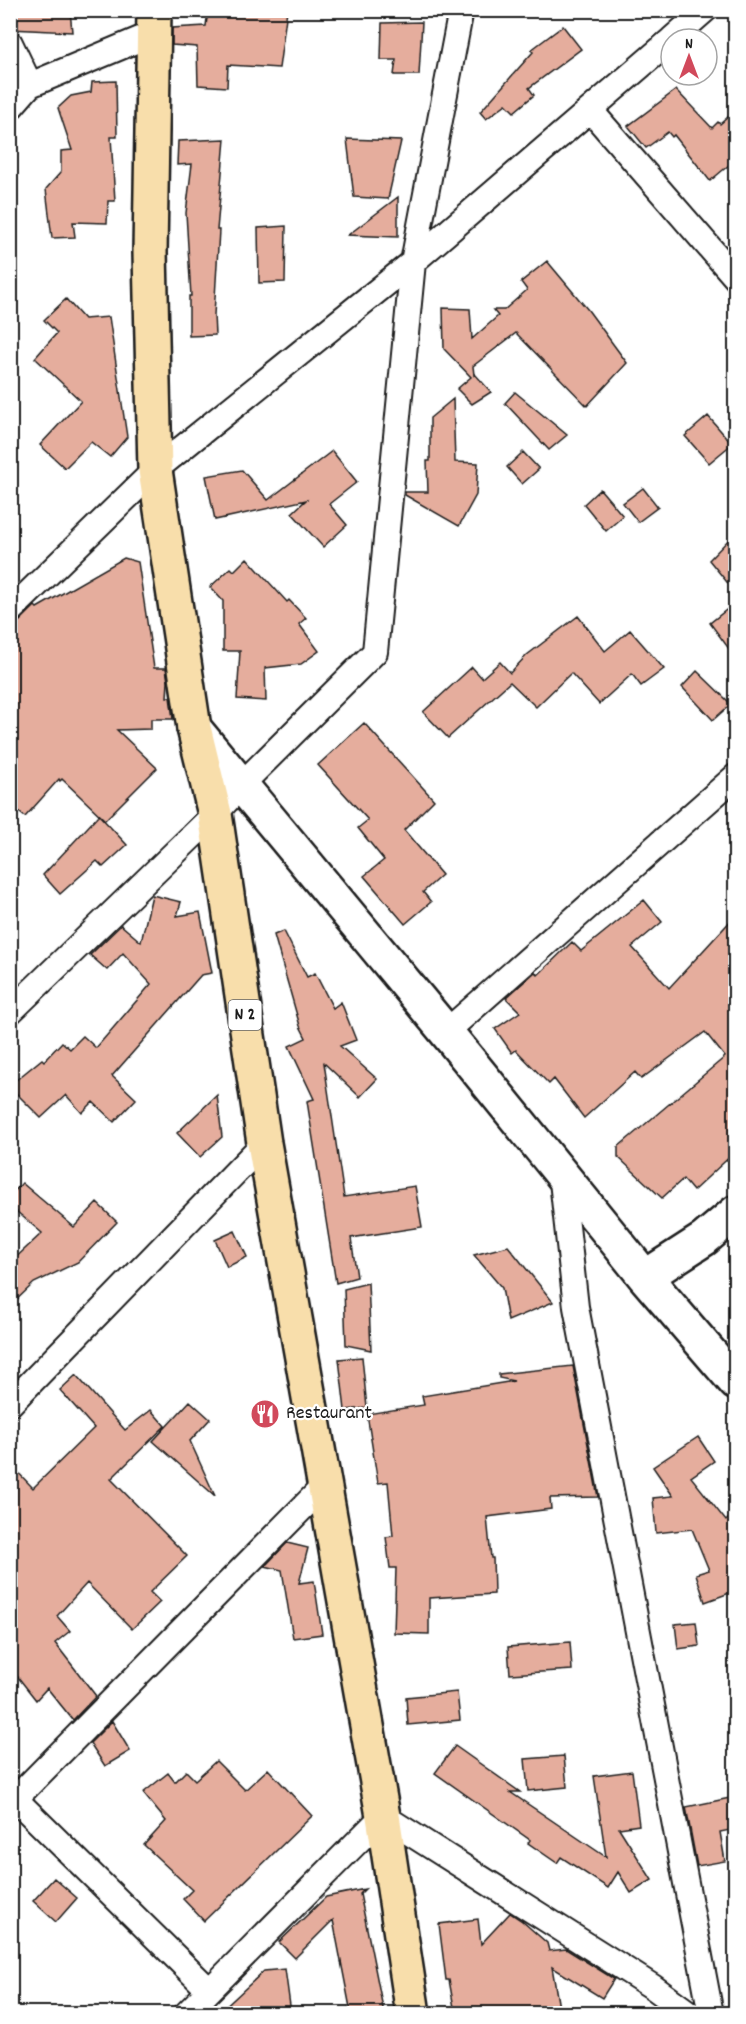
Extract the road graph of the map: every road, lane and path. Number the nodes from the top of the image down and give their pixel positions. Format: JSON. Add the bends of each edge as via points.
{"nodes":[{"id":1,"x":461,"y":10,"type":"edge"},
{"id":2,"x":705,"y":10,"type":"edge"},
{"id":3,"x":153,"y":22,"type":"edge"},
{"id":4,"x":686,"y":27,"type":"edge"},
{"id":5,"x":10,"y":43,"type":"edge"},
{"id":6,"x":659,"y":51,"type":"edge"},
{"id":7,"x":30,"y":85,"type":"junction"},
{"id":8,"x":10,"y":108,"type":"edge"},
{"id":9,"x":591,"y":111,"type":"junction"},
{"id":10,"x":413,"y":262,"type":"junction"},
{"id":11,"x":735,"y":278,"type":"edge"},
{"id":12,"x":155,"y":470,"type":"junction"},
{"id":13,"x":10,"y":611,"type":"edge"},
{"id":14,"x":194,"y":728,"type":"junction"},
{"id":15,"x":735,"y":776,"type":"edge"},
{"id":16,"x":242,"y":784,"type":"junction"},
{"id":17,"x":215,"y":814,"type":"junction"},
{"id":18,"x":10,"y":1012,"type":"edge"},
{"id":19,"x":446,"y":1032,"type":"junction"},
{"id":20,"x":264,"y":1143,"type":"junction"},
{"id":21,"x":561,"y":1172,"type":"junction"},
{"id":22,"x":735,"y":1212,"type":"edge"},
{"id":23,"x":645,"y":1277,"type":"junction"},
{"id":24,"x":735,"y":1383,"type":"edge"},
{"id":25,"x":10,"y":1404,"type":"edge"},
{"id":26,"x":325,"y":1485,"type":"junction"},
{"id":27,"x":12,"y":1799,"type":"edge"},
{"id":28,"x":383,"y":1816,"type":"junction"},
{"id":29,"x":209,"y":1990,"type":"junction"},
{"id":30,"x":186,"y":2013,"type":"edge"},
{"id":31,"x":413,"y":2013,"type":"edge"},
{"id":32,"x":690,"y":2013,"type":"edge"},
{"id":33,"x":711,"y":2013,"type":"edge"}],
"edges":[{"from":1,"to":10,"type":"street"},
{"from":2,"to":4,"type":"street"},
{"from":3,"to":7,"type":"street"},
{"from":3,"to":12,"type":"main road","number":"N 2","via":[[150,252]]},
{"from":5,"to":7,"type":"street"},
{"from":6,"to":9,"type":"street"},
{"from":7,"to":8,"type":"street"},
{"from":9,"to":10,"type":"street"},
{"from":9,"to":11,"type":"street"},
{"from":10,"to":12,"type":"street"},
{"from":10,"to":16,"type":"street","via":[[375,652]]},
{"from":12,"to":13,"type":"street"},
{"from":12,"to":14,"type":"main road","number":"N 2"},
{"from":14,"to":16,"type":"street"},
{"from":14,"to":17,"type":"main road","number":"N 2"},
{"from":15,"to":19,"type":"street"},
{"from":16,"to":17,"type":"street"},
{"from":16,"to":19,"type":"street"},
{"from":17,"to":18,"type":"street"},
{"from":17,"to":20,"type":"main road","number":"N 2"},
{"from":19,"to":21,"type":"street"},
{"from":20,"to":25,"type":"street"},
{"from":20,"to":26,"type":"main road","number":"N 2"},
{"from":21,"to":23,"type":"street"},
{"from":21,"to":33,"type":"street","via":[[576,1307]]},
{"from":22,"to":23,"type":"street","via":[[704,1239]]},
{"from":23,"to":24,"type":"street"},
{"from":26,"to":27,"type":"street"},
{"from":26,"to":28,"type":"main road","number":"N 2"},
{"from":27,"to":29,"type":"street"},
{"from":28,"to":29,"type":"street"},
{"from":28,"to":31,"type":"main road","number":"N 2"},
{"from":28,"to":32,"type":"street"},
{"from":29,"to":30,"type":"street"}]}
